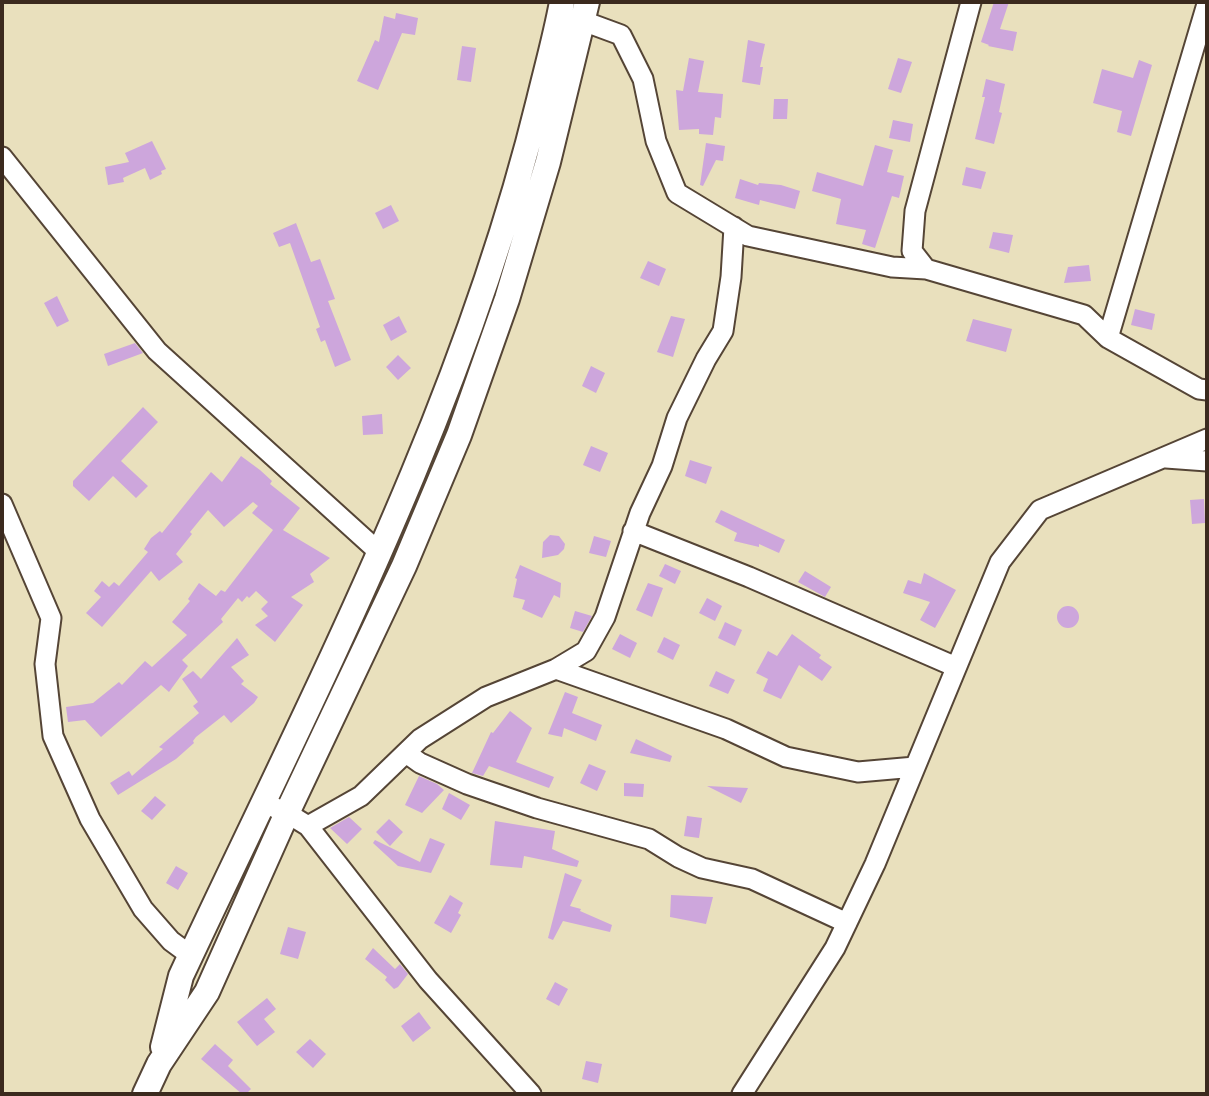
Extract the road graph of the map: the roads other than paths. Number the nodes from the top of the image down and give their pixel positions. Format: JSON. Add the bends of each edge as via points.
{"nodes":[{"id":1,"x":971,"y":2,"type":"edge"},
{"id":2,"x":1207,"y":4,"type":"edge"},
{"id":3,"x":573,"y":10,"type":"edge"},
{"id":4,"x":2,"y":157,"type":"edge"},
{"id":5,"x":734,"y":227,"type":"junction"},
{"id":6,"x":926,"y":269,"type":"junction"},
{"id":7,"x":1108,"y":338,"type":"junction"},
{"id":8,"x":1207,"y":390,"type":"edge"},
{"id":9,"x":1207,"y":439,"type":"edge"},
{"id":10,"x":1162,"y":458,"type":"junction"},
{"id":11,"x":1207,"y":460,"type":"edge"},
{"id":12,"x":2,"y":504,"type":"edge"},
{"id":13,"x":633,"y":531,"type":"junction"},
{"id":14,"x":380,"y":553,"type":"junction"},
{"id":15,"x":956,"y":667,"type":"junction"},
{"id":16,"x":556,"y":669,"type":"junction"},
{"id":17,"x":406,"y":753,"type":"junction"},
{"id":18,"x":915,"y":768,"type":"junction"},
{"id":19,"x":262,"y":802,"type":"junction"},
{"id":20,"x":298,"y":819,"type":"junction"},
{"id":21,"x":847,"y":923,"type":"junction"},
{"id":22,"x":190,"y":955,"type":"junction"},
{"id":23,"x":159,"y":1064,"type":"junction"},
{"id":24,"x":145,"y":1094,"type":"edge"},
{"id":25,"x":531,"y":1094,"type":"edge"},
{"id":26,"x":742,"y":1094,"type":"edge"}],
"edges":[{"from":1,"to":6,"type":"street","via":[[915,211],[912,251]]},
{"from":2,"to":7,"type":"street"},
{"from":3,"to":5,"type":"street","via":[[621,35],[643,79],[656,141],[677,193]]},
{"from":3,"to":14,"type":"main road","via":[[485,290]]},
{"from":3,"to":20,"type":"main road","via":[[545,175],[507,299],[459,435]]},
{"from":4,"to":14,"type":"street","via":[[157,351]]},
{"from":5,"to":6,"type":"street","via":[[748,236],[892,267]]},
{"from":5,"to":13,"type":"street","via":[[723,331],[677,418]]},
{"from":6,"to":7,"type":"street","via":[[1084,315]]},
{"from":7,"to":8,"type":"street"},
{"from":9,"to":10,"type":"street"},
{"from":10,"to":11,"type":"street"},
{"from":10,"to":15,"type":"street","via":[[1040,510],[1000,562]]},
{"from":12,"to":22,"type":"street","via":[[51,618],[45,664],[54,736],[90,819],[143,909]]},
{"from":13,"to":15,"type":"street"},
{"from":13,"to":16,"type":"street","via":[[606,617],[586,651]]},
{"from":14,"to":19,"type":"main road"},
{"from":15,"to":18,"type":"street"},
{"from":16,"to":17,"type":"street","via":[[486,697]]},
{"from":16,"to":18,"type":"street","via":[[726,729],[786,757],[858,772]]},
{"from":17,"to":20,"type":"street","via":[[361,796]]},
{"from":17,"to":21,"type":"street","via":[[467,784],[649,839],[702,868],[752,879]]},
{"from":18,"to":21,"type":"street"},
{"from":19,"to":20,"type":"street"},
{"from":19,"to":22,"type":"main road"},
{"from":20,"to":23,"type":"main road","via":[[207,992]]},
{"from":20,"to":25,"type":"street","via":[[428,980]]},
{"from":21,"to":26,"type":"street"},
{"from":22,"to":23,"type":"main road"},
{"from":23,"to":24,"type":"main road"}]}
